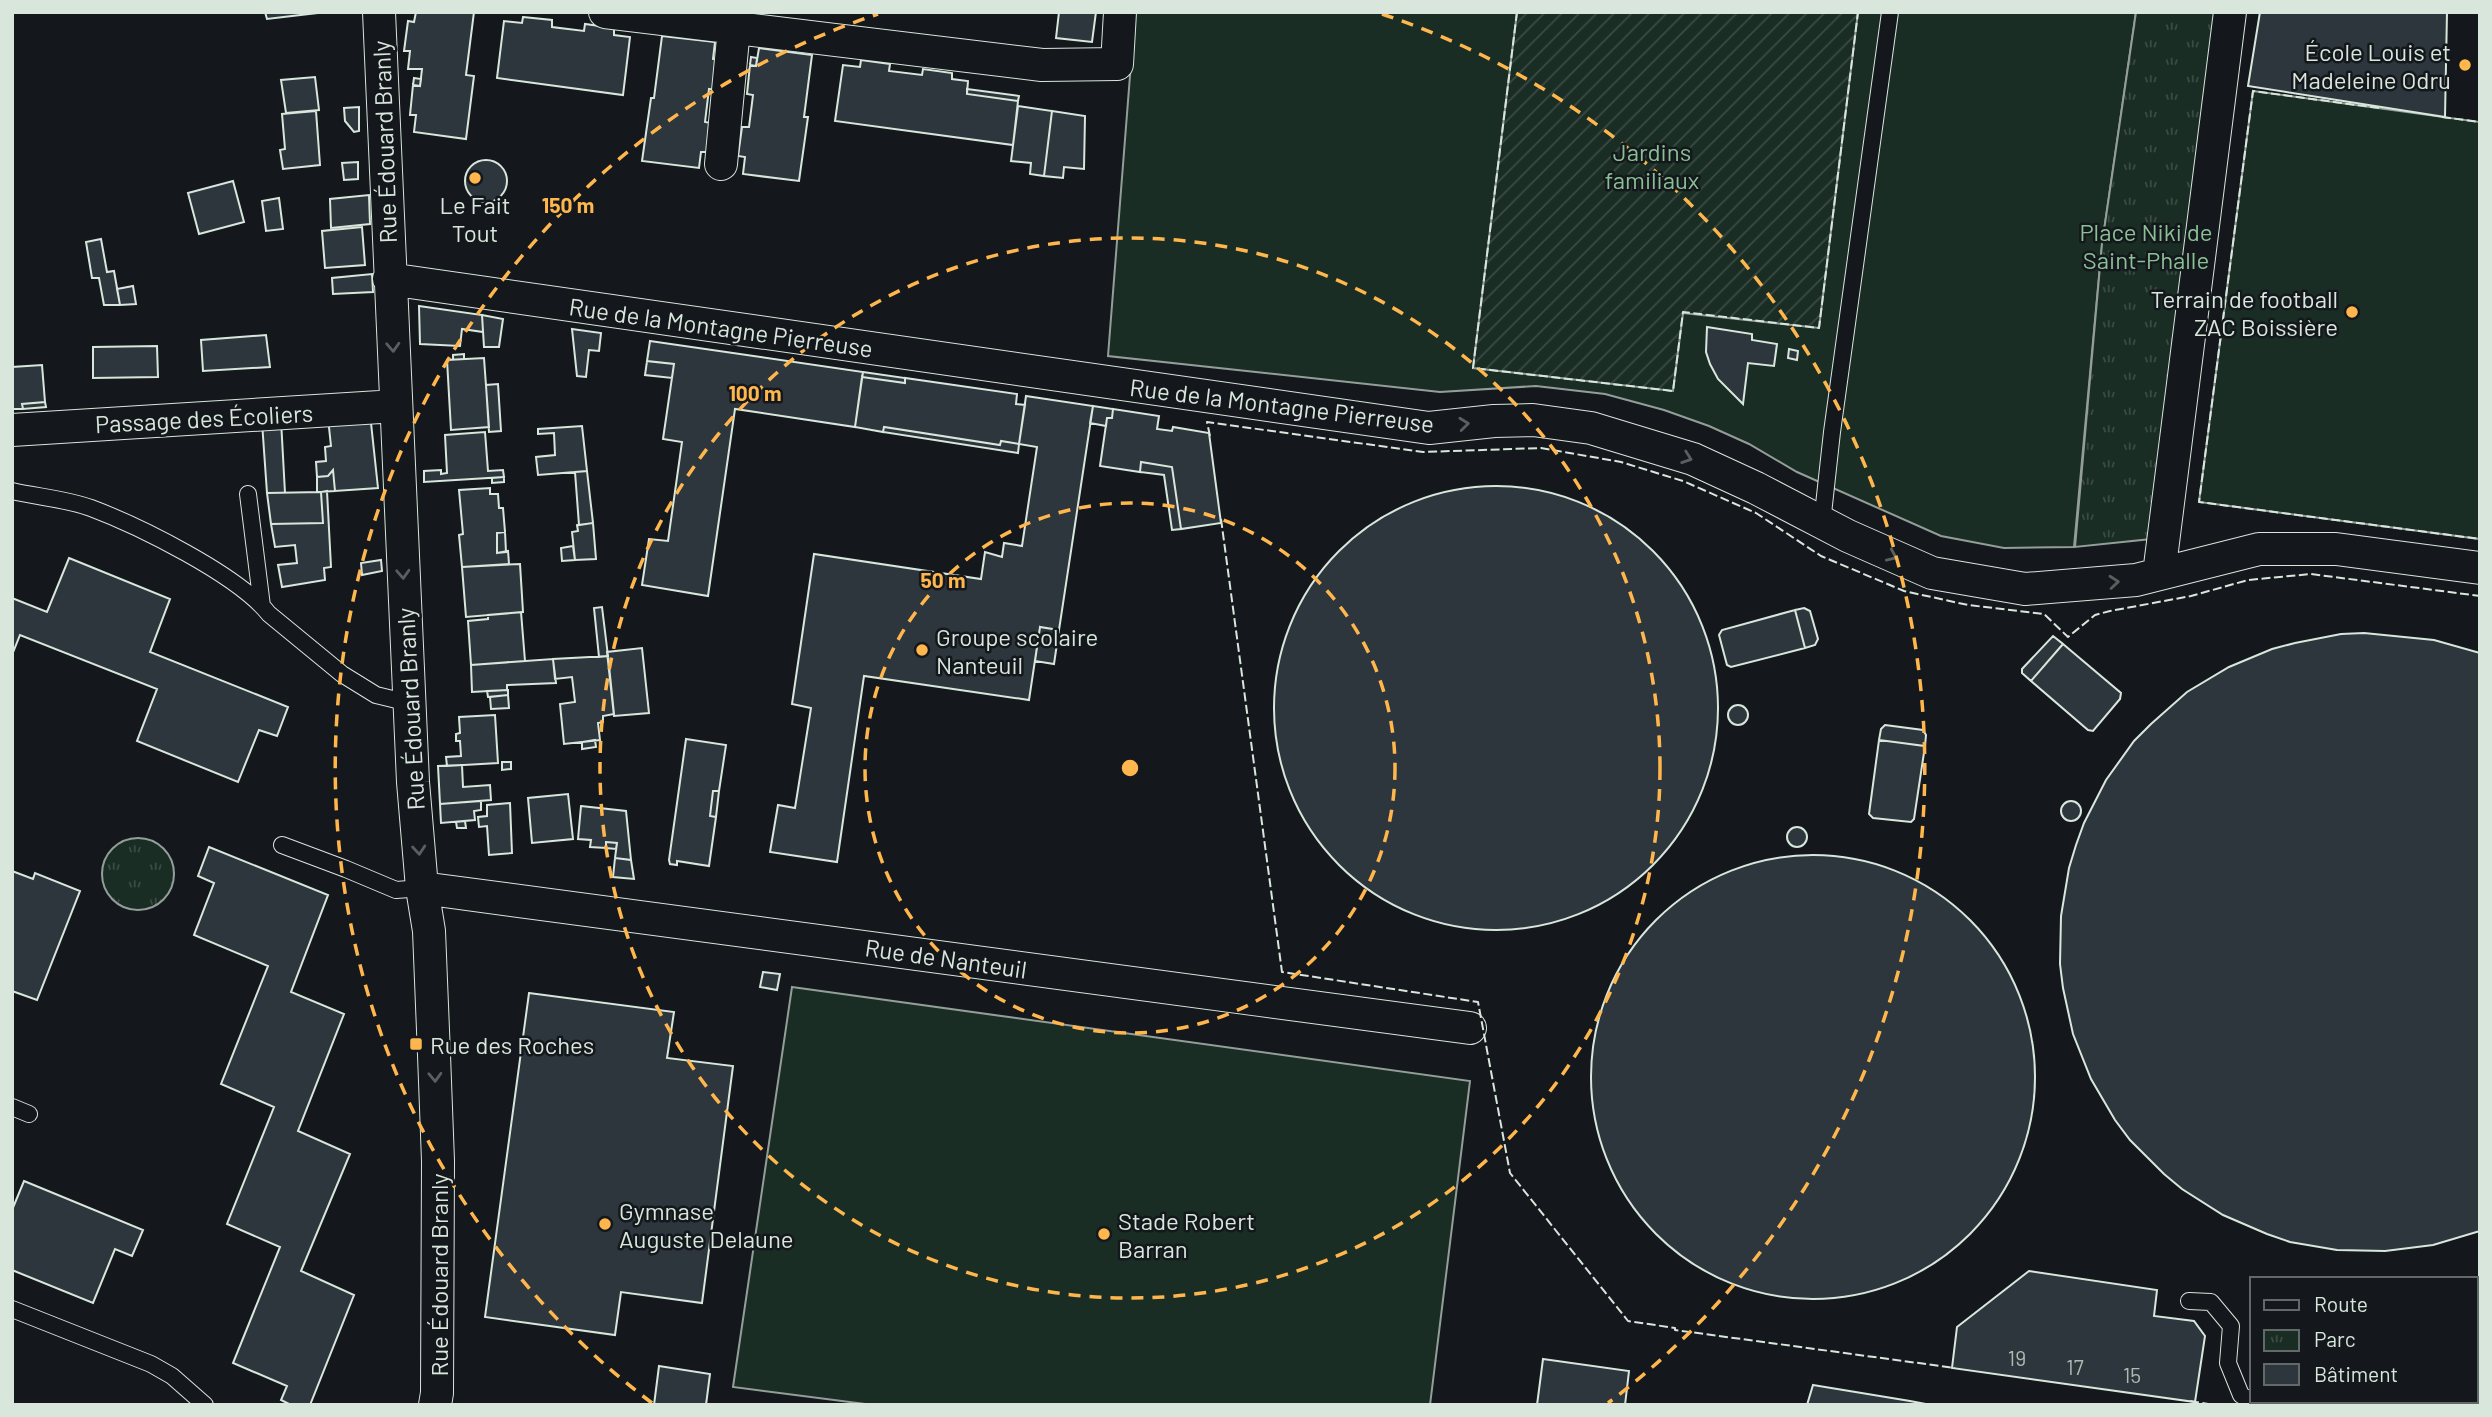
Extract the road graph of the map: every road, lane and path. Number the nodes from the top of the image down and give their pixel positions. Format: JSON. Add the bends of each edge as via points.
{"nodes":[{"id":1,"x":379,"y":12,"type":"edge"},
{"id":2,"x":605,"y":12,"type":"edge"},
{"id":3,"x":1120,"y":12,"type":"edge"},
{"id":4,"x":1890,"y":12,"type":"edge"},
{"id":5,"x":2230,"y":12,"type":"edge"},
{"id":6,"x":734,"y":28,"type":"junction"},
{"id":7,"x":721,"y":164,"type":"dead end"},
{"id":8,"x":389,"y":279,"type":"junction"},
{"id":9,"x":396,"y":406,"type":"junction"},
{"id":10,"x":12,"y":429,"type":"edge"},
{"id":11,"x":12,"y":491,"type":"edge"},
{"id":12,"x":248,"y":495,"type":"dead end"},
{"id":13,"x":1822,"y":523,"type":"junction"},
{"id":14,"x":2480,"y":568,"type":"edge"},
{"id":15,"x":2159,"y":574,"type":"junction"},
{"id":16,"x":262,"y":606,"type":"junction"},
{"id":17,"x":409,"y":703,"type":"junction"},
{"id":18,"x":282,"y":845,"type":"dead end"},
{"id":19,"x":422,"y":888,"type":"junction"},
{"id":20,"x":1470,"y":1028,"type":"dead end"},
{"id":21,"x":12,"y":1107,"type":"edge"},
{"id":22,"x":29,"y":1114,"type":"dead end"},
{"id":23,"x":2189,"y":1301,"type":"dead end"},
{"id":24,"x":12,"y":1309,"type":"edge"},
{"id":25,"x":2250,"y":1400,"type":"edge"},
{"id":26,"x":205,"y":1405,"type":"edge"},
{"id":27,"x":435,"y":1405,"type":"edge"}],
"edges":[{"from":1,"to":8,"type":"street","name":"Rue Édouard Branly"},
{"from":2,"to":6,"type":"street"},
{"from":3,"to":6,"type":"street","via":[[1116,64],[1042,65]]},
{"from":4,"to":13,"type":"lane"},
{"from":5,"to":15,"type":"street"},
{"from":6,"to":7,"type":"street"},
{"from":8,"to":9,"type":"street","name":"Rue Édouard Branly","one_way":true},
{"from":8,"to":13,"type":"street","name":"Rue de la Montagne Pierreuse","one_way":true,"via":[[1429,428],[1533,420],[1591,428],[1693,459]]},
{"from":9,"to":10,"type":"street","name":"Passage des Écoliers"},
{"from":9,"to":17,"type":"street","name":"Rue Édouard Branly","one_way":true},
{"from":11,"to":16,"type":"lane","via":[[89,507],[134,527],[192,557]]},
{"from":12,"to":16,"type":"lane"},
{"from":13,"to":15,"type":"street","name":"Rue de la Montagne Pierreuse","one_way":true,"via":[[1931,573],[2025,589]]},
{"from":14,"to":15,"type":"street","name":"Rue de la Montagne Pierreuse","via":[[2336,550],[2259,549]]},
{"from":16,"to":17,"type":"lane","via":[[342,674],[376,695]]},
{"from":17,"to":19,"type":"street","name":"Rue Édouard Branly","one_way":true},
{"from":18,"to":19,"type":"lane","via":[[396,890]]},
{"from":19,"to":20,"type":"street","name":"Rue de Nanteuil"},
{"from":19,"to":27,"type":"street","name":"Rue Édouard Branly","one_way":true,"via":[[429,931],[438,1161]]},
{"from":21,"to":22,"type":"lane"},
{"from":23,"to":25,"type":"lane","via":[[2211,1302],[2231,1326],[2228,1363],[2242,1395]]},
{"from":24,"to":26,"type":"lane","via":[[151,1364]]}]}
